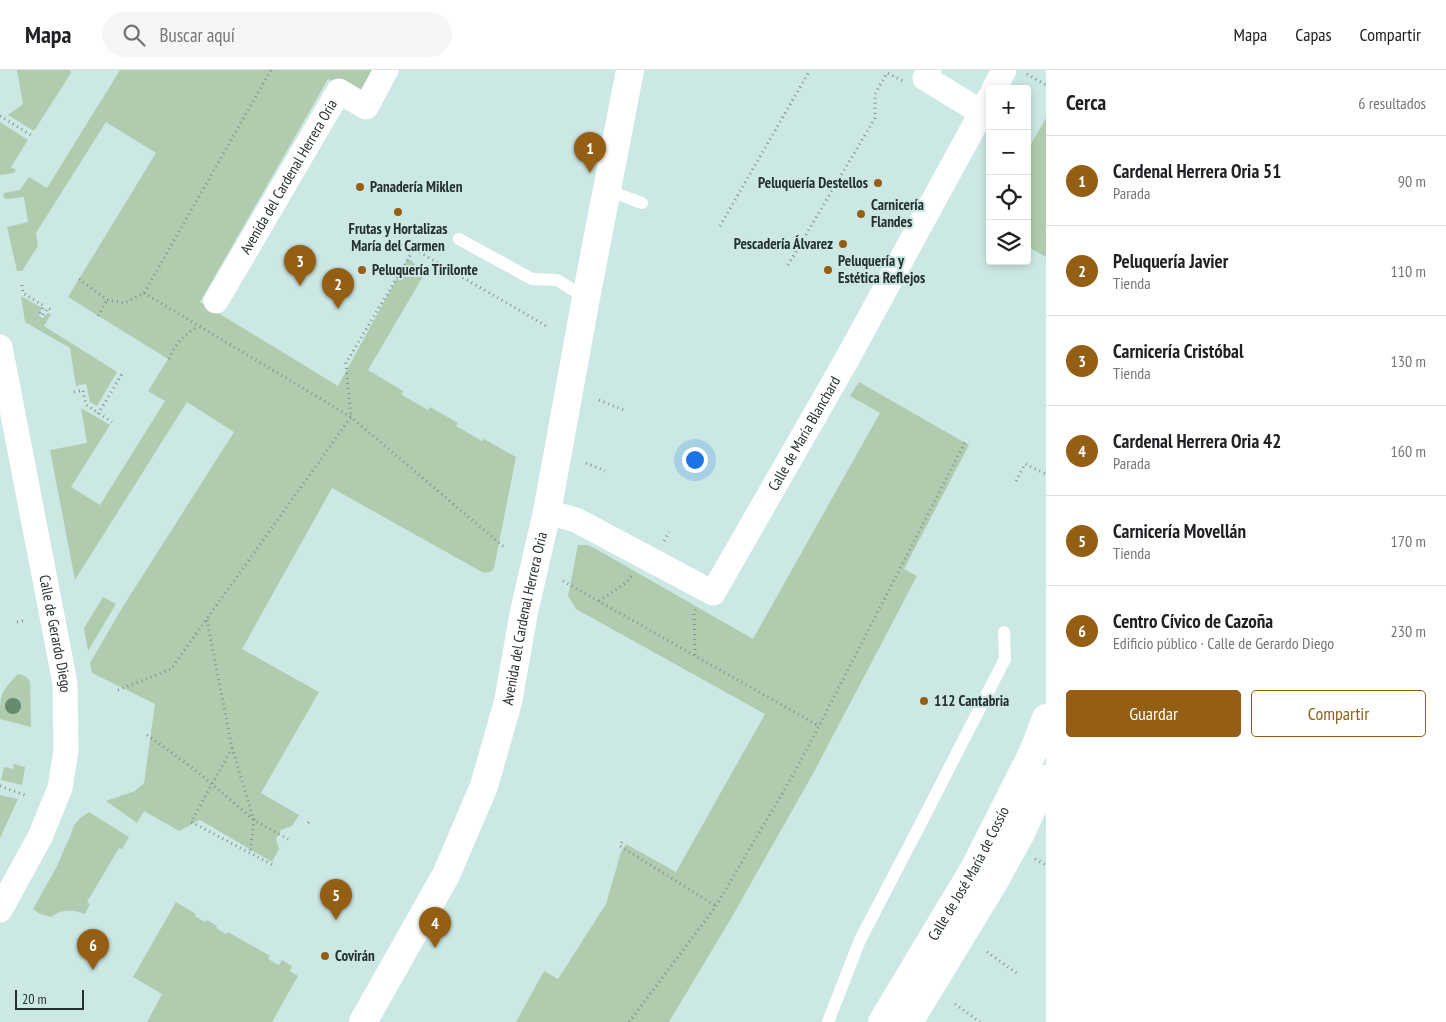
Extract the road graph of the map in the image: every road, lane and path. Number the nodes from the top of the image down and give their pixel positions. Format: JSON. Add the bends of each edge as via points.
{"nodes":[{"id":1,"x":271,"y":70,"type":"edge"},
{"id":2,"x":386,"y":70,"type":"edge"},
{"id":3,"x":630,"y":70,"type":"edge"},
{"id":4,"x":810,"y":70,"type":"edge"},
{"id":5,"x":886,"y":71,"type":"edge"},
{"id":6,"x":1016,"y":72,"type":"edge"},
{"id":7,"x":927,"y":74,"type":"edge"},
{"id":8,"x":999,"y":85,"type":"edge"},
{"id":9,"x":1046,"y":85,"type":"edge"},
{"id":10,"x":986,"y":104,"type":"edge"},
{"id":11,"x":0,"y":116,"type":"edge"},
{"id":12,"x":31,"y":135,"type":"dead end"},
{"id":13,"x":607,"y":190,"type":"junction"},
{"id":14,"x":642,"y":203,"type":"dead end"},
{"id":15,"x":720,"y":226,"type":"dead end"},
{"id":16,"x":459,"y":239,"type":"dead end"},
{"id":17,"x":788,"y":265,"type":"dead end"},
{"id":18,"x":79,"y":280,"type":"dead end"},
{"id":19,"x":22,"y":285,"type":"dead end"},
{"id":20,"x":144,"y":293,"type":"junction"},
{"id":21,"x":586,"y":298,"type":"junction"},
{"id":22,"x":108,"y":300,"type":"junction"},
{"id":23,"x":216,"y":300,"type":"dead end"},
{"id":24,"x":53,"y":311,"type":"dead end"},
{"id":25,"x":98,"y":316,"type":"dead end"},
{"id":26,"x":198,"y":326,"type":"junction"},
{"id":27,"x":548,"y":327,"type":"dead end"},
{"id":28,"x":0,"y":347,"type":"edge"},
{"id":29,"x":169,"y":359,"type":"dead end"},
{"id":30,"x":122,"y":374,"type":"dead end"},
{"id":31,"x":74,"y":392,"type":"dead end"},
{"id":32,"x":599,"y":400,"type":"dead end"},
{"id":33,"x":626,"y":411,"type":"dead end"},
{"id":34,"x":98,"y":414,"type":"junction"},
{"id":35,"x":351,"y":417,"type":"junction"},
{"id":36,"x":112,"y":422,"type":"dead end"},
{"id":37,"x":965,"y":442,"type":"dead end"},
{"id":38,"x":586,"y":463,"type":"dead end"},
{"id":39,"x":605,"y":471,"type":"dead end"},
{"id":40,"x":1046,"y":474,"type":"edge"},
{"id":41,"x":1016,"y":480,"type":"dead end"},
{"id":42,"x":547,"y":512,"type":"junction"},
{"id":43,"x":505,"y":548,"type":"dead end"},
{"id":44,"x":635,"y":568,"type":"dead end"},
{"id":45,"x":563,"y":581,"type":"dead end"},
{"id":46,"x":599,"y":601,"type":"junction"},
{"id":47,"x":698,"y":604,"type":"dead end"},
{"id":48,"x":26,"y":620,"type":"dead end"},
{"id":49,"x":207,"y":620,"type":"junction"},
{"id":50,"x":16,"y":622,"type":"dead end"},
{"id":51,"x":1004,"y":632,"type":"dead end"},
{"id":52,"x":695,"y":655,"type":"junction"},
{"id":53,"x":118,"y":690,"type":"dead end"},
{"id":54,"x":1046,"y":718,"type":"edge"},
{"id":55,"x":819,"y":726,"type":"junction"},
{"id":56,"x":147,"y":735,"type":"dead end"},
{"id":57,"x":232,"y":748,"type":"junction"},
{"id":58,"x":1046,"y":779,"type":"edge"},
{"id":59,"x":212,"y":785,"type":"junction"},
{"id":60,"x":0,"y":786,"type":"edge"},
{"id":61,"x":27,"y":796,"type":"dead end"},
{"id":62,"x":254,"y":820,"type":"junction"},
{"id":63,"x":288,"y":839,"type":"dead end"},
{"id":64,"x":622,"y":842,"type":"dead end"},
{"id":65,"x":250,"y":854,"type":"junction"},
{"id":66,"x":1035,"y":859,"type":"dead end"},
{"id":67,"x":273,"y":865,"type":"dead end"},
{"id":68,"x":1046,"y":865,"type":"edge"},
{"id":69,"x":716,"y":906,"type":"junction"},
{"id":70,"x":0,"y":910,"type":"edge"},
{"id":71,"x":988,"y":952,"type":"dead end"},
{"id":72,"x":1018,"y":974,"type":"dead end"},
{"id":73,"x":955,"y":1004,"type":"dead end"},
{"id":74,"x":363,"y":1022,"type":"edge"},
{"id":75,"x":629,"y":1022,"type":"edge"},
{"id":76,"x":828,"y":1022,"type":"edge"},
{"id":77,"x":882,"y":1022,"type":"edge"},
{"id":78,"x":909,"y":1022,"type":"edge"},
{"id":79,"x":980,"y":1022,"type":"edge"}],
"edges":[{"from":1,"to":20,"type":"path"},
{"from":2,"to":23,"type":"street","name":"Avenida del Cardenal Herrera Oria","via":[[366,107],[339,92]]},
{"from":3,"to":13,"type":"main road","name":"Avenida del Cardenal Herrera Oria"},
{"from":4,"to":15,"type":"path"},
{"from":5,"to":7,"type":"path","via":[[919,89]]},
{"from":5,"to":17,"type":"path","via":[[875,94],[874,118]]},
{"from":6,"to":8,"type":"street"},
{"from":6,"to":9,"type":"path"},
{"from":7,"to":10,"type":"street","name":"Calle de María Blanchard"},
{"from":10,"to":42,"type":"street","name":"Calle de María Blanchard","via":[[846,361],[713,593],[576,520]]},
{"from":11,"to":12,"type":"path"},
{"from":13,"to":14,"type":"lane"},
{"from":13,"to":21,"type":"main road","name":"Avenida del Cardenal Herrera Oria"},
{"from":16,"to":21,"type":"lane","via":[[532,279],[557,280]]},
{"from":18,"to":22,"type":"path"},
{"from":19,"to":24,"type":"path","via":[[23,293],[44,306],[40,314],[43,315],[48,308]]},
{"from":20,"to":22,"type":"path","via":[[125,303]]},
{"from":20,"to":26,"type":"path"},
{"from":21,"to":42,"type":"main road","name":"Avenida del Cardenal Herrera Oria"},
{"from":22,"to":25,"type":"path"},
{"from":26,"to":29,"type":"path","via":[[175,345]]},
{"from":26,"to":35,"type":"path"},
{"from":27,"to":35,"type":"path","via":[[414,249],[346,363]]},
{"from":28,"to":70,"type":"street","name":"Calle de Gerardo Diego","via":[[65,683],[66,751],[60,788],[40,837]]},
{"from":30,"to":34,"type":"path"},
{"from":31,"to":34,"type":"path","via":[[83,390],[86,405]]},
{"from":32,"to":33,"type":"path"},
{"from":34,"to":36,"type":"path"},
{"from":35,"to":43,"type":"path"},
{"from":35,"to":49,"type":"path"},
{"from":37,"to":55,"type":"path"},
{"from":38,"to":39,"type":"path"},
{"from":40,"to":41,"type":"path","via":[[1025,464]]},
{"from":42,"to":74,"type":"main road","name":"Avenida del Cardenal Herrera Oria","via":[[508,702],[484,786],[446,875]]},
{"from":44,"to":46,"type":"path","via":[[627,582]]},
{"from":45,"to":46,"type":"path"},
{"from":46,"to":52,"type":"path"},
{"from":47,"to":52,"type":"path","via":[[694,612]]},
{"from":48,"to":50,"type":"path"},
{"from":49,"to":53,"type":"path","via":[[171,669]]},
{"from":49,"to":57,"type":"path"},
{"from":51,"to":76,"type":"lane","via":[[1005,659],[860,940]]},
{"from":52,"to":55,"type":"path"},
{"from":54,"to":77,"type":"main road","name":"Calle de José María de Cossío","via":[[1034,750],[974,869]]},
{"from":55,"to":69,"type":"path"},
{"from":56,"to":59,"type":"path"},
{"from":57,"to":59,"type":"path"},
{"from":57,"to":62,"type":"path"},
{"from":58,"to":78,"type":"main road","name":"Calle de José María de Cossío","via":[[994,882]]},
{"from":59,"to":62,"type":"path"},
{"from":59,"to":65,"type":"path","via":[[192,822]]},
{"from":60,"to":61,"type":"path"},
{"from":62,"to":63,"type":"path"},
{"from":62,"to":65,"type":"path"},
{"from":64,"to":69,"type":"path","via":[[620,846]]},
{"from":65,"to":67,"type":"path"},
{"from":66,"to":68,"type":"path"},
{"from":69,"to":75,"type":"path"},
{"from":71,"to":72,"type":"path"},
{"from":73,"to":79,"type":"path"}]}
